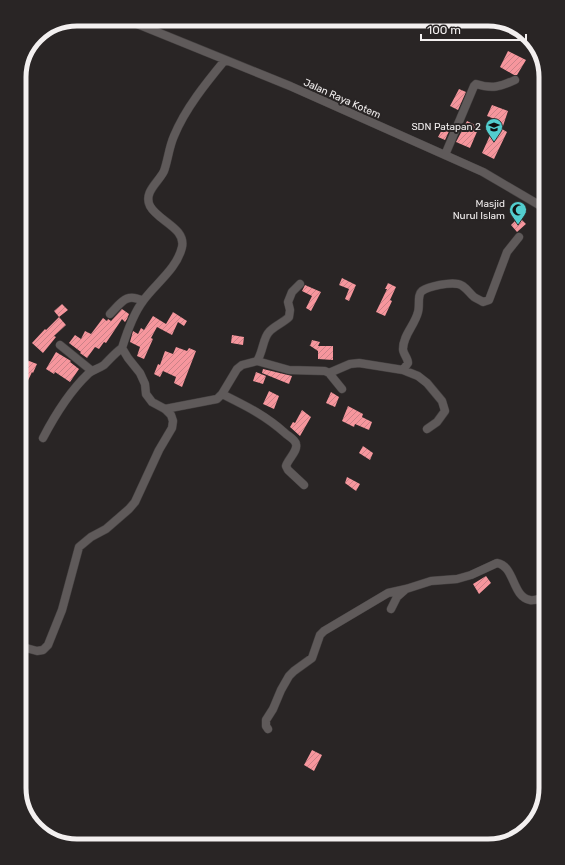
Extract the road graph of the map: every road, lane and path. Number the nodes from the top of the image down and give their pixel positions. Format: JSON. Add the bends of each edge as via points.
{"nodes":[{"id":1,"x":142,"y":26,"type":"edge"},
{"id":2,"x":225,"y":60,"type":"junction"},
{"id":3,"x":515,"y":80,"type":"dead end"},
{"id":4,"x":445,"y":155,"type":"junction"},
{"id":5,"x":539,"y":205,"type":"edge"},
{"id":6,"x":519,"y":237,"type":"dead end"},
{"id":7,"x":300,"y":284,"type":"dead end"},
{"id":8,"x":143,"y":301,"type":"junction"},
{"id":9,"x":110,"y":314,"type":"dead end"},
{"id":10,"x":60,"y":345,"type":"dead end"},
{"id":11,"x":122,"y":348,"type":"junction"},
{"id":12,"x":257,"y":361,"type":"junction"},
{"id":13,"x":403,"y":370,"type":"junction"},
{"id":14,"x":92,"y":371,"type":"junction"},
{"id":15,"x":329,"y":373,"type":"junction"},
{"id":16,"x":342,"y":389,"type":"dead end"},
{"id":17,"x":222,"y":394,"type":"junction"},
{"id":18,"x":165,"y":409,"type":"junction"},
{"id":19,"x":427,"y":429,"type":"dead end"},
{"id":20,"x":43,"y":438,"type":"dead end"},
{"id":21,"x":304,"y":485,"type":"dead end"},
{"id":22,"x":406,"y":589,"type":"junction"},
{"id":23,"x":539,"y":599,"type":"edge"},
{"id":24,"x":391,"y":608,"type":"dead end"},
{"id":25,"x":26,"y":648,"type":"edge"},
{"id":26,"x":268,"y":729,"type":"dead end"}],
"edges":[{"from":1,"to":2,"type":"street","name":"Jalan Raya Kotem"},
{"from":2,"to":4,"type":"street","name":"Jalan Raya Kotem"},
{"from":2,"to":8,"type":"street","via":[[177,128],[161,176],[151,188],[148,197],[150,206],[162,220],[179,233],[182,245],[167,273]]},
{"from":3,"to":4,"type":"street","via":[[500,87],[476,84],[474,86]]},
{"from":4,"to":5,"type":"street","name":"Jalan Raya Kotem","via":[[484,172]]},
{"from":6,"to":13,"type":"street","via":[[507,252],[489,300],[483,302],[456,283],[437,285],[422,292],[418,315],[404,344],[403,352],[408,363]]},
{"from":7,"to":12,"type":"street","via":[[292,292],[288,302],[289,317],[268,332]]},
{"from":8,"to":9,"type":"street","via":[[129,297]]},
{"from":8,"to":11,"type":"street"},
{"from":10,"to":14,"type":"street"},
{"from":11,"to":14,"type":"street"},
{"from":11,"to":18,"type":"street","via":[[140,373],[146,394],[152,402]]},
{"from":12,"to":15,"type":"street","via":[[289,370],[319,370]]},
{"from":12,"to":17,"type":"street","via":[[237,369]]},
{"from":13,"to":15,"type":"street","via":[[359,363]]},
{"from":13,"to":19,"type":"street","via":[[427,383],[442,401],[445,411],[443,416]]},
{"from":14,"to":20,"type":"street","via":[[60,408]]},
{"from":15,"to":16,"type":"street"},
{"from":17,"to":18,"type":"street","via":[[210,401]]},
{"from":17,"to":21,"type":"street","via":[[258,412],[293,439],[296,448],[286,466]]},
{"from":18,"to":25,"type":"street","via":[[171,414],[172,428],[135,502],[106,529],[79,547],[62,610],[48,645],[37,651]]},
{"from":22,"to":23,"type":"street","via":[[431,582],[457,579],[498,563],[505,567],[521,595],[526,599]]},
{"from":22,"to":24,"type":"street","via":[[397,596]]},
{"from":22,"to":26,"type":"street","via":[[388,593],[320,635],[312,658],[289,676],[281,690],[266,720]]}]}
